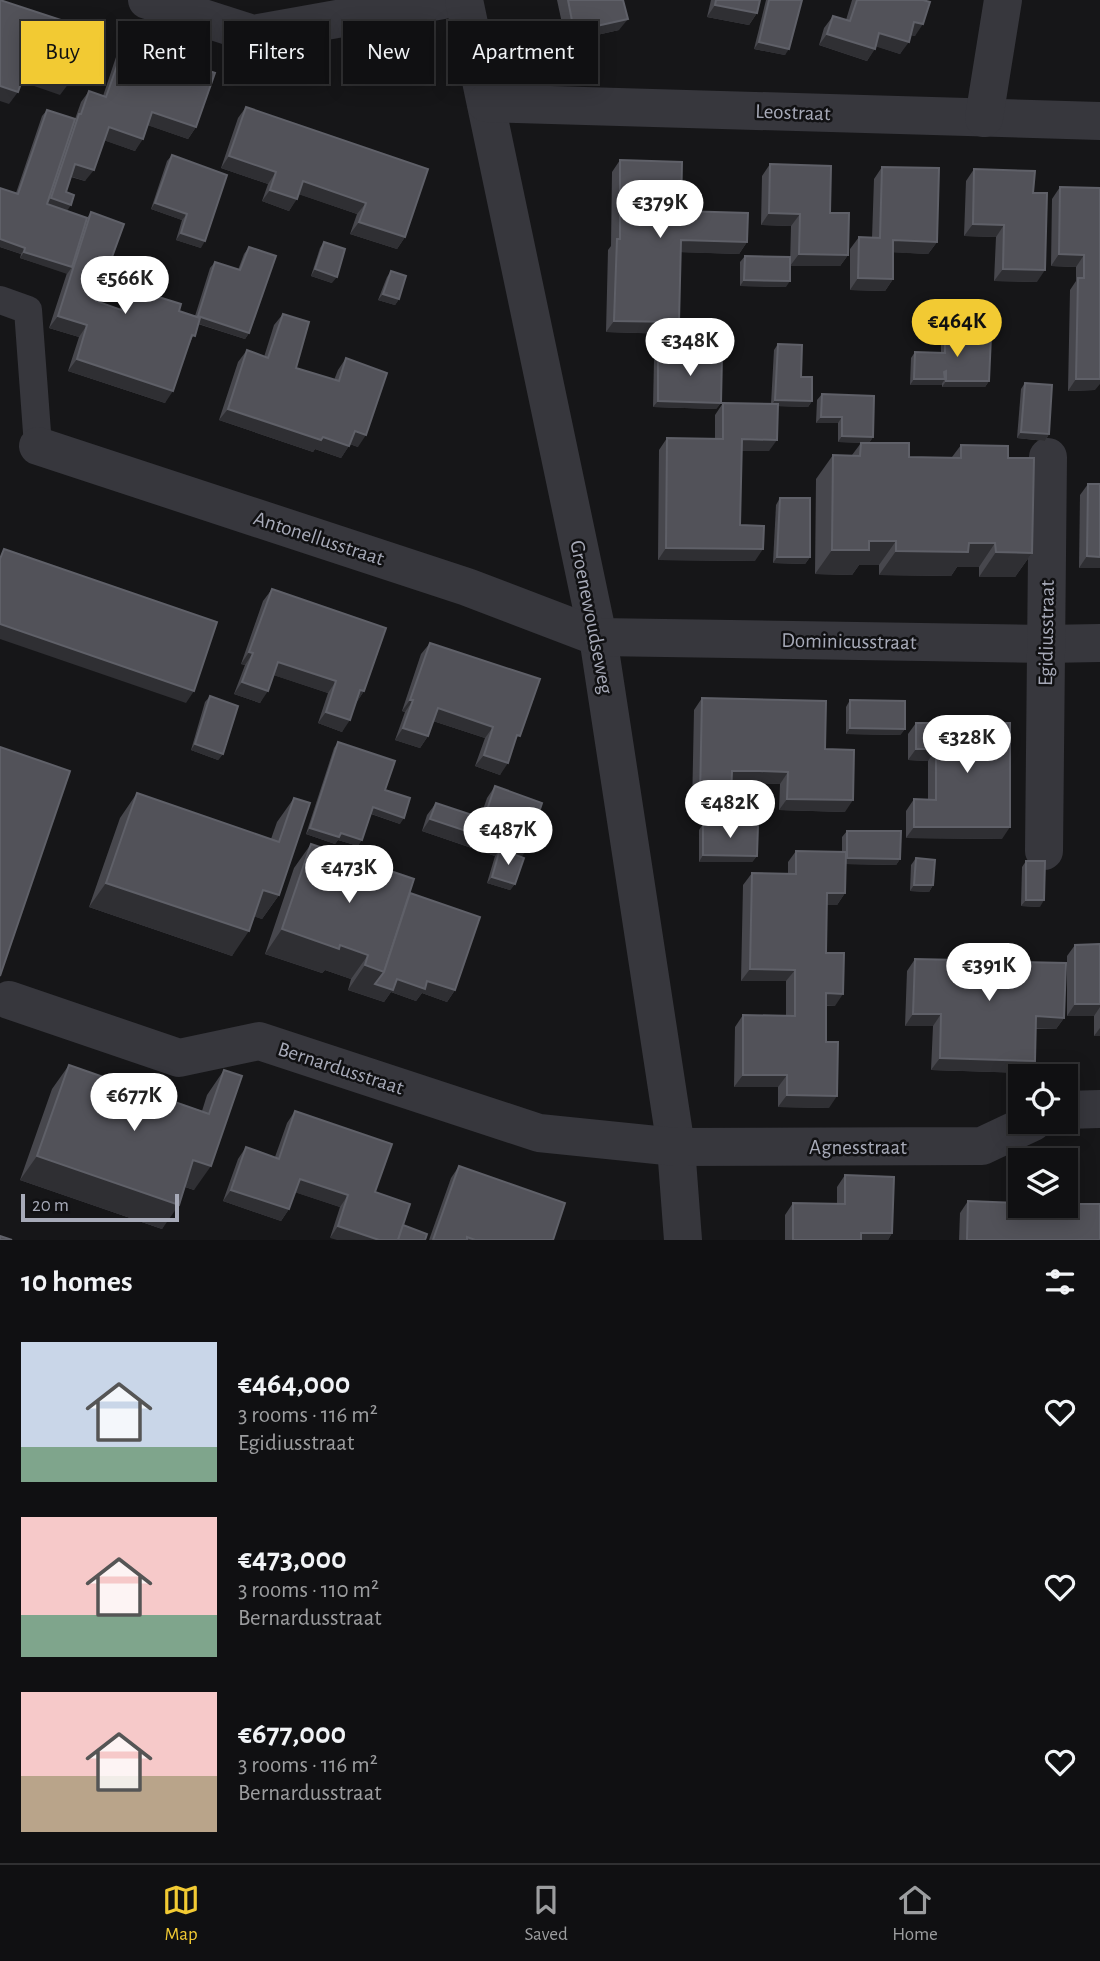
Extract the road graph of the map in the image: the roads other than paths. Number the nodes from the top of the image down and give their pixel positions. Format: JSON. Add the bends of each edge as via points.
{"nodes":[{"id":1,"x":147,"y":0,"type":"edge"},
{"id":2,"x":443,"y":0,"type":"edge"},
{"id":3,"x":464,"y":0,"type":"edge"},
{"id":4,"x":1003,"y":0,"type":"edge"},
{"id":5,"x":486,"y":103,"type":"junction"},
{"id":6,"x":984,"y":118,"type":"junction"},
{"id":7,"x":1100,"y":121,"type":"edge"},
{"id":8,"x":0,"y":300,"type":"edge"},
{"id":9,"x":38,"y":446,"type":"joint"},
{"id":10,"x":1048,"y":457,"type":"dead end"},
{"id":11,"x":598,"y":637,"type":"junction"},
{"id":12,"x":1100,"y":643,"type":"edge"},
{"id":13,"x":1045,"y":644,"type":"junction"},
{"id":14,"x":1044,"y":851,"type":"dead end"},
{"id":15,"x":9,"y":1000,"type":"edge"},
{"id":16,"x":1100,"y":1109,"type":"edge"},
{"id":17,"x":1078,"y":1110,"type":"edge"},
{"id":18,"x":1008,"y":1134,"type":"edge"},
{"id":19,"x":676,"y":1147,"type":"junction"},
{"id":20,"x":683,"y":1240,"type":"edge"}],
"edges":[{"from":1,"to":2,"type":"street","via":[[253,34]]},
{"from":3,"to":5,"type":"street","name":"Groenewoudseweg"},
{"from":4,"to":6,"type":"street"},
{"from":5,"to":6,"type":"street","name":"Leostraat"},
{"from":5,"to":11,"type":"street","name":"Groenewoudseweg"},
{"from":6,"to":7,"type":"street","name":"Leostraat"},
{"from":8,"to":9,"type":"lane","via":[[28,310]]},
{"from":9,"to":11,"type":"street","name":"Antonellusstraat","via":[[467,587]]},
{"from":10,"to":13,"type":"street","name":"Egidiusstraat"},
{"from":11,"to":13,"type":"street","name":"Dominicusstraat"},
{"from":11,"to":19,"type":"street","name":"Groenewoudseweg"},
{"from":12,"to":13,"type":"street","name":"Dominicusstraat"},
{"from":13,"to":14,"type":"street","name":"Egidiusstraat"},
{"from":15,"to":19,"type":"street","name":"Bernardusstraat","via":[[179,1058],[259,1041],[540,1133]]},
{"from":16,"to":17,"type":"street"},
{"from":18,"to":19,"type":"street","name":"Agnesstraat","via":[[982,1146]]},
{"from":19,"to":20,"type":"street","name":"Groenewoudseweg"}]}
